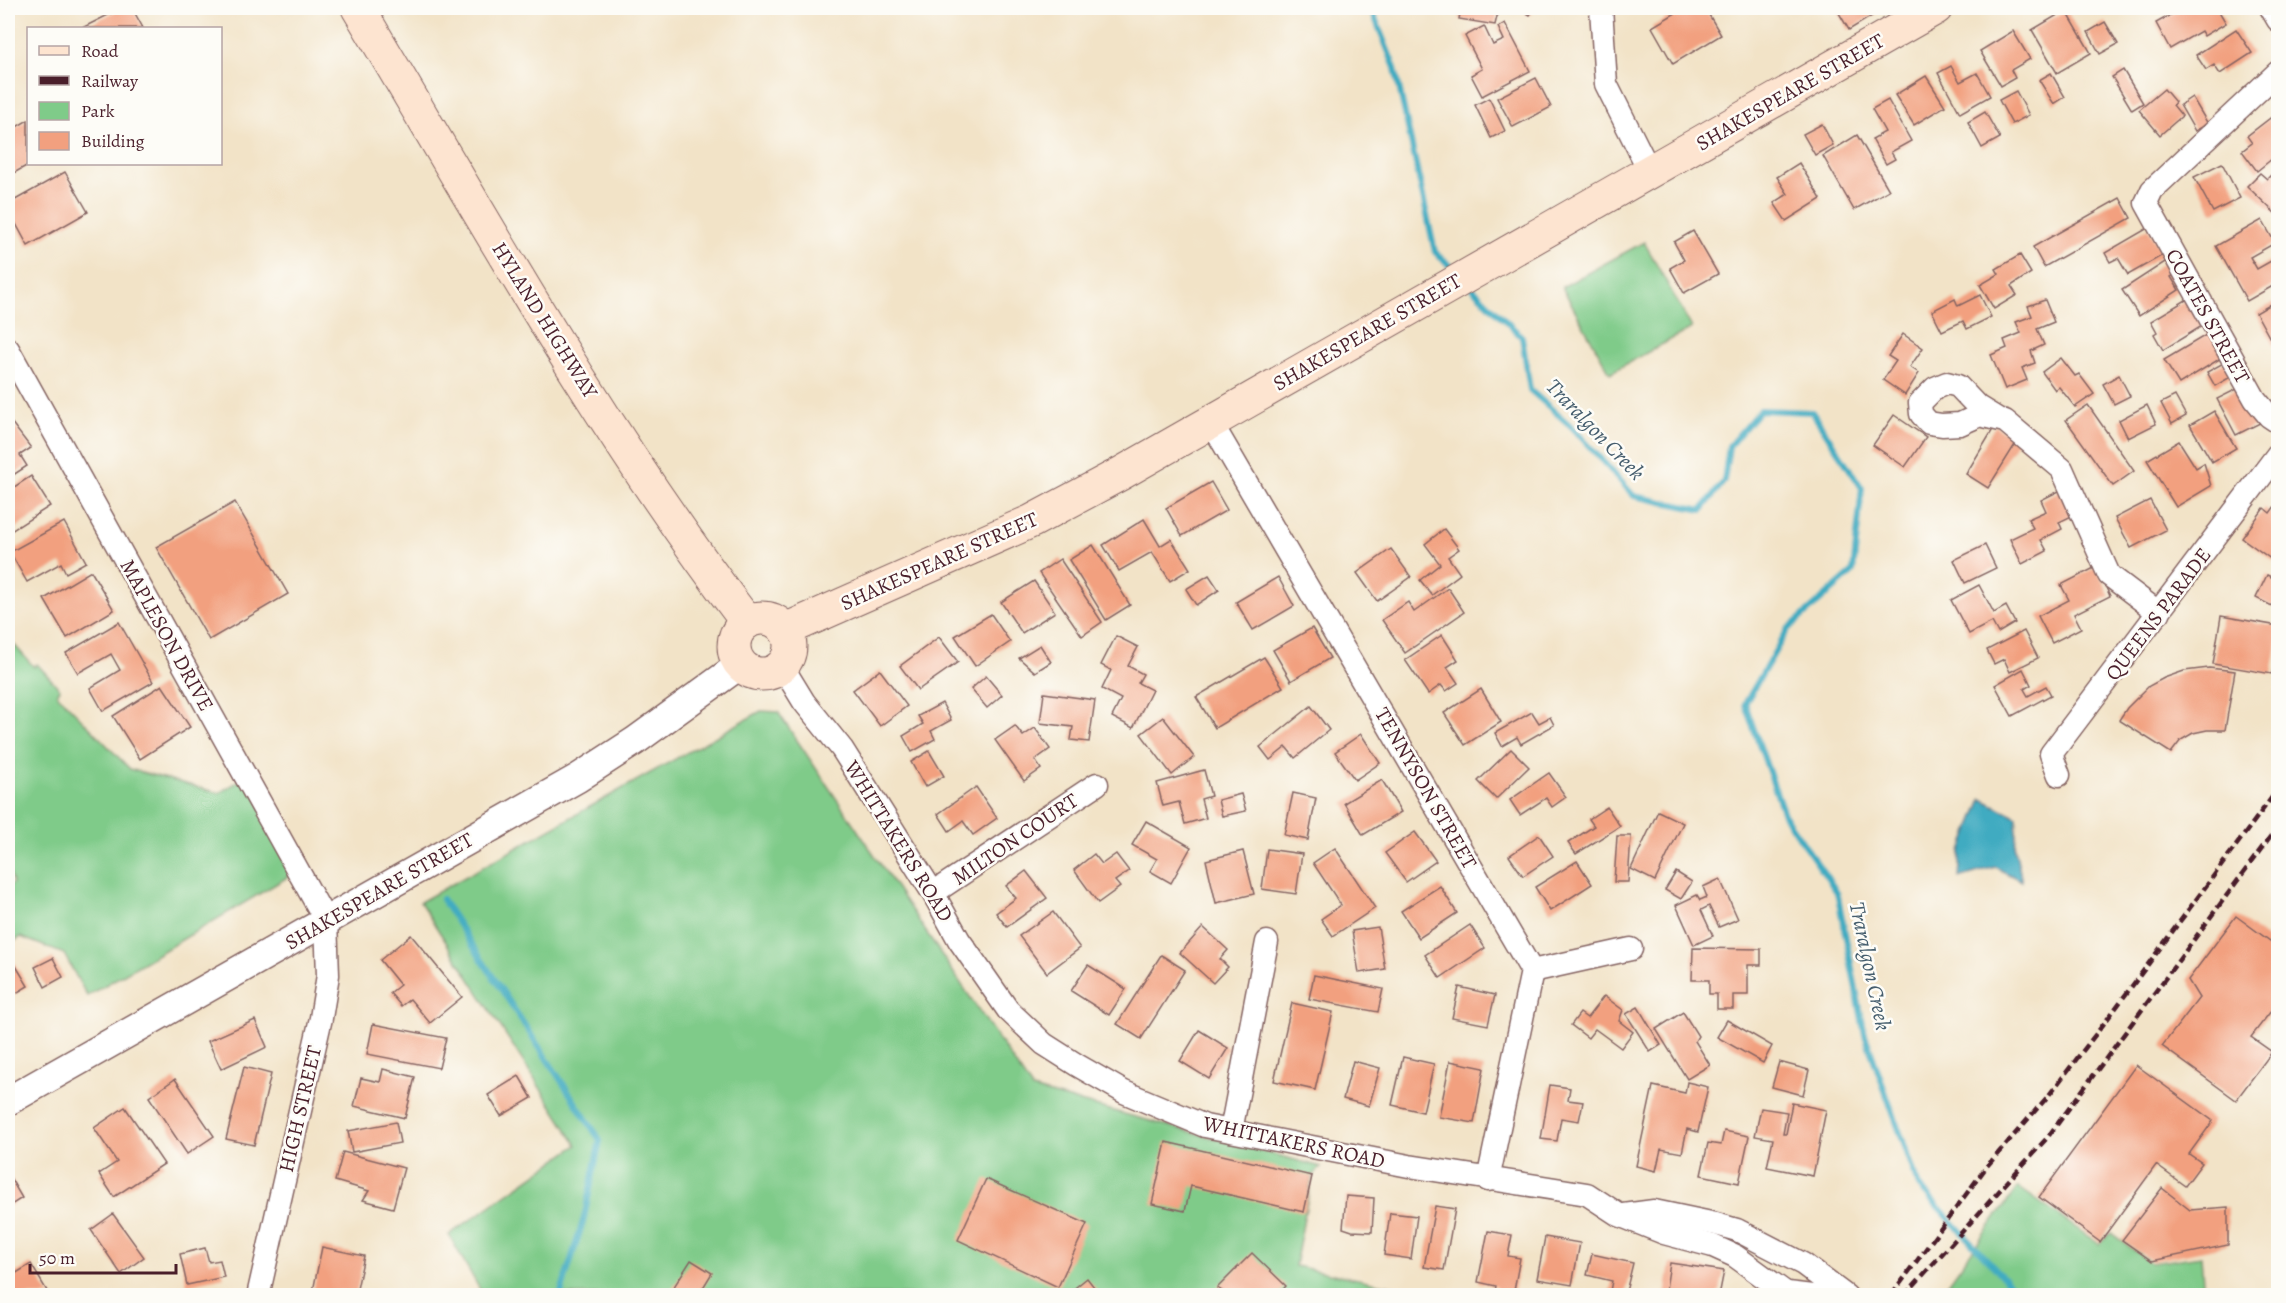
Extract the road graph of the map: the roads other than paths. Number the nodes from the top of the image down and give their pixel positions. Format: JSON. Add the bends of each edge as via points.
{"nodes":[{"id":1,"x":358,"y":8,"type":"edge"},
{"id":2,"x":1601,"y":8,"type":"edge"},
{"id":3,"x":1932,"y":8,"type":"edge"},
{"id":4,"x":2271,"y":8,"type":"edge"},
{"id":5,"x":2278,"y":20,"type":"edge"},
{"id":6,"x":2278,"y":72,"type":"edge"},
{"id":7,"x":1650,"y":172,"type":"junction"},
{"id":8,"x":8,"y":349,"type":"edge"},
{"id":9,"x":1996,"y":417,"type":"dead end"},
{"id":10,"x":1211,"y":422,"type":"junction"},
{"id":11,"x":2278,"y":422,"type":"edge"},
{"id":12,"x":2278,"y":454,"type":"edge"},
{"id":13,"x":2159,"y":613,"type":"junction"},
{"id":14,"x":747,"y":622,"type":"junction"},
{"id":15,"x":785,"y":630,"type":"junction"},
{"id":16,"x":741,"y":664,"type":"junction"},
{"id":17,"x":782,"y":666,"type":"junction"},
{"id":18,"x":2059,"y":775,"type":"dead end"},
{"id":19,"x":1097,"y":784,"type":"dead end"},
{"id":20,"x":933,"y":893,"type":"junction"},
{"id":21,"x":326,"y":921,"type":"junction"},
{"id":22,"x":1267,"y":942,"type":"dead end"},
{"id":23,"x":1631,"y":949,"type":"dead end"},
{"id":24,"x":1532,"y":970,"type":"junction"},
{"id":25,"x":8,"y":1101,"type":"edge"},
{"id":26,"x":1231,"y":1131,"type":"junction"},
{"id":27,"x":1488,"y":1180,"type":"junction"},
{"id":28,"x":1619,"y":1215,"type":"junction"},
{"id":29,"x":1737,"y":1230,"type":"junction"},
{"id":30,"x":1749,"y":1266,"type":"junction"},
{"id":31,"x":1786,"y":1295,"type":"edge"},
{"id":32,"x":258,"y":1296,"type":"edge"},
{"id":33,"x":1764,"y":1296,"type":"edge"},
{"id":34,"x":1812,"y":1296,"type":"edge"},
{"id":35,"x":1846,"y":1296,"type":"edge"}],
"edges":[{"from":1,"to":14,"type":"main road","name":"HYLAND HIGHWAY","via":[[566,358]]},
{"from":2,"to":7,"type":"street","via":[[1606,84]]},
{"from":3,"to":7,"type":"main road","name":"SHAKESPEARE STREET"},
{"from":4,"to":5,"type":"street"},
{"from":6,"to":11,"type":"street","name":"COATES STREET","via":[[2152,190],[2146,203],[2255,399]]},
{"from":7,"to":10,"type":"main road","name":"SHAKESPEARE STREET"},
{"from":8,"to":21,"type":"street","name":"MAPLESON DRIVE"},
{"from":9,"to":13,"type":"street","via":[[2062,469],[2109,575]]},
{"from":10,"to":15,"type":"main road","name":"SHAKESPEARE STREET","via":[[1032,520]]},
{"from":10,"to":24,"type":"street","name":"TENNYSON STREET"},
{"from":12,"to":13,"type":"street","name":"QUEENS PARADE"},
{"from":13,"to":18,"type":"street","name":"QUEENS PARADE","via":[[2052,753]]},
{"from":14,"to":15,"type":"main road","via":[[768,618]]},
{"from":14,"to":16,"type":"main road","via":[[735,639],[734,648]]},
{"from":15,"to":17,"type":"main road","via":[[790,649]]},
{"from":16,"to":17,"type":"main road","via":[[765,674]]},
{"from":16,"to":21,"type":"street","name":"SHAKESPEARE STREET","via":[[578,778]]},
{"from":17,"to":20,"type":"street","name":"WHITTAKERS ROAD","via":[[804,702],[842,749]]},
{"from":19,"to":20,"type":"street","name":"MILTON COURT"},
{"from":20,"to":26,"type":"street","name":"WHITTAKERS ROAD","via":[[959,940],[1008,1010],[1044,1044],[1124,1092],[1205,1126]]},
{"from":21,"to":25,"type":"street","name":"SHAKESPEARE STREET"},
{"from":21,"to":32,"type":"street","name":"HIGH STREET","via":[[328,975],[321,1018]]},
{"from":22,"to":26,"type":"street"},
{"from":23,"to":24,"type":"street"},
{"from":24,"to":27,"type":"street"},
{"from":26,"to":27,"type":"street","name":"WHITTAKERS ROAD"},
{"from":27,"to":28,"type":"street","name":"WHITTAKERS ROAD","via":[[1587,1194]]},
{"from":28,"to":29,"type":"street","via":[[1654,1211]]},
{"from":28,"to":30,"type":"street","name":"WHITTAKERS ROAD","via":[[1664,1233],[1713,1246]]},
{"from":29,"to":31,"type":"street","via":[[1748,1247],[1781,1274]]},
{"from":29,"to":35,"type":"street","via":[[1803,1264]]},
{"from":30,"to":31,"type":"street","name":"WHITTAKERS ROAD"},
{"from":30,"to":33,"type":"street"},
{"from":31,"to":34,"type":"street"}]}
